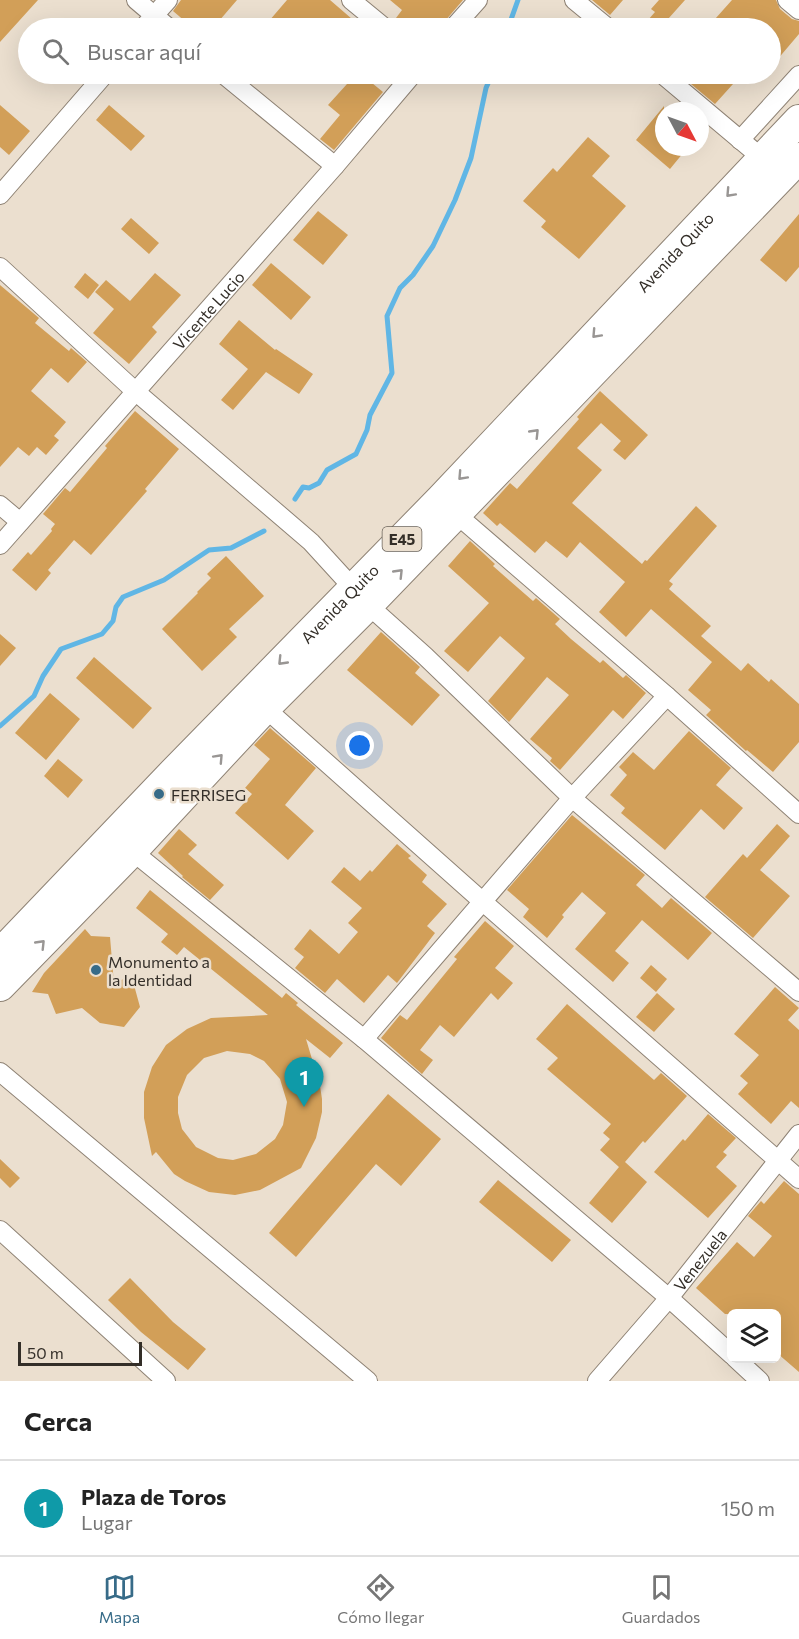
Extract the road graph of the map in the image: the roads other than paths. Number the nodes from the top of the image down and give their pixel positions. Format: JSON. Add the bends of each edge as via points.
{"nodes":[{"id":1,"x":136,"y":0,"type":"edge"},
{"id":2,"x":168,"y":0,"type":"edge"},
{"id":3,"x":351,"y":0,"type":"edge"},
{"id":4,"x":478,"y":0,"type":"edge"},
{"id":5,"x":574,"y":0,"type":"edge"},
{"id":6,"x":787,"y":0,"type":"edge"},
{"id":7,"x":799,"y":10,"type":"edge"},
{"id":8,"x":147,"y":18,"type":"edge"},
{"id":9,"x":152,"y":18,"type":"edge"},
{"id":10,"x":373,"y":18,"type":"edge"},
{"id":11,"x":462,"y":18,"type":"edge"},
{"id":12,"x":596,"y":18,"type":"edge"},
{"id":13,"x":799,"y":75,"type":"edge"},
{"id":14,"x":96,"y":84,"type":"edge"},
{"id":15,"x":235,"y":84,"type":"edge"},
{"id":16,"x":405,"y":84,"type":"edge"},
{"id":17,"x":674,"y":84,"type":"edge"},
{"id":18,"x":799,"y":120,"type":"edge"},
{"id":19,"x":751,"y":149,"type":"junction"},
{"id":20,"x":799,"y":158,"type":"edge"},
{"id":21,"x":335,"y":166,"type":"junction"},
{"id":22,"x":0,"y":195,"type":"edge"},
{"id":23,"x":0,"y":267,"type":"edge"},
{"id":24,"x":135,"y":391,"type":"junction"},
{"id":25,"x":0,"y":505,"type":"edge"},
{"id":26,"x":456,"y":514,"type":"junction"},
{"id":27,"x":20,"y":522,"type":"junction"},
{"id":28,"x":0,"y":545,"type":"edge"},
{"id":29,"x":360,"y":597,"type":"junction"},
{"id":30,"x":667,"y":696,"type":"junction"},
{"id":31,"x":265,"y":708,"type":"junction"},
{"id":32,"x":572,"y":798,"type":"junction"},
{"id":33,"x":799,"y":814,"type":"edge"},
{"id":34,"x":132,"y":851,"type":"junction"},
{"id":35,"x":482,"y":901,"type":"junction"},
{"id":36,"x":0,"y":954,"type":"edge"},
{"id":37,"x":0,"y":986,"type":"edge"},
{"id":38,"x":799,"y":993,"type":"edge"},
{"id":39,"x":364,"y":1039,"type":"junction"},
{"id":40,"x":0,"y":1072,"type":"edge"},
{"id":41,"x":799,"y":1134,"type":"edge"},
{"id":42,"x":777,"y":1159,"type":"junction"},
{"id":43,"x":799,"y":1179,"type":"edge"},
{"id":44,"x":0,"y":1230,"type":"edge"},
{"id":45,"x":669,"y":1298,"type":"junction"},
{"id":46,"x":727,"y":1350,"type":"edge"},
{"id":47,"x":740,"y":1363,"type":"edge"},
{"id":48,"x":166,"y":1381,"type":"edge"},
{"id":49,"x":368,"y":1381,"type":"edge"},
{"id":50,"x":597,"y":1381,"type":"edge"},
{"id":51,"x":760,"y":1381,"type":"edge"}],
"edges":[{"from":1,"to":8,"type":"street"},
{"from":2,"to":9,"type":"street"},
{"from":3,"to":10,"type":"street"},
{"from":4,"to":11,"type":"street"},
{"from":5,"to":12,"type":"street"},
{"from":6,"to":7,"type":"street"},
{"from":13,"to":19,"type":"street"},
{"from":14,"to":22,"type":"street"},
{"from":15,"to":21,"type":"street"},
{"from":16,"to":21,"type":"street","name":"Vicente Lucio"},
{"from":17,"to":19,"type":"street"},
{"from":18,"to":19,"type":"highway","name":"Avenida Quito","number":"E45"},
{"from":19,"to":29,"type":"highway","name":"Avenida Quito","number":"E45","one_way":true,"via":[[441,499]]},
{"from":26,"to":20,"type":"highway","name":"Avenida Quito","number":"E45","one_way":true},
{"from":21,"to":24,"type":"street","name":"Vicente Lucio"},
{"from":23,"to":24,"type":"street"},
{"from":24,"to":27,"type":"street","name":"Vicente Lucio"},
{"from":24,"to":29,"type":"street","via":[[311,542]]},
{"from":25,"to":27,"type":"street"},
{"from":29,"to":26,"type":"highway","name":"Avenida Quito","number":"E45","one_way":true},
{"from":26,"to":30,"type":"street"},
{"from":27,"to":28,"type":"street","name":"Vicente Lucio"},
{"from":29,"to":31,"type":"highway","name":"Avenida Quito","number":"E45"},
{"from":29,"to":32,"type":"street"},
{"from":29,"to":36,"type":"highway","name":"Avenida Quito","number":"E45","one_way":true,"via":[[170,776]]},
{"from":30,"to":32,"type":"street"},
{"from":30,"to":33,"type":"street"},
{"from":34,"to":31,"type":"highway","name":"Avenida Quito","number":"E45","one_way":true},
{"from":31,"to":35,"type":"street"},
{"from":32,"to":35,"type":"street"},
{"from":32,"to":38,"type":"street"},
{"from":37,"to":34,"type":"highway","name":"Avenida Quito","number":"E45","one_way":true},
{"from":34,"to":39,"type":"street"},
{"from":35,"to":39,"type":"street"},
{"from":35,"to":42,"type":"street"},
{"from":39,"to":45,"type":"street"},
{"from":40,"to":49,"type":"street"},
{"from":41,"to":42,"type":"street","name":"Venezuela"},
{"from":42,"to":43,"type":"street"},
{"from":42,"to":45,"type":"street","name":"Venezuela"},
{"from":44,"to":48,"type":"street"},
{"from":45,"to":46,"type":"street"},
{"from":45,"to":50,"type":"street","name":"Venezuela"},
{"from":47,"to":51,"type":"street"}]}
